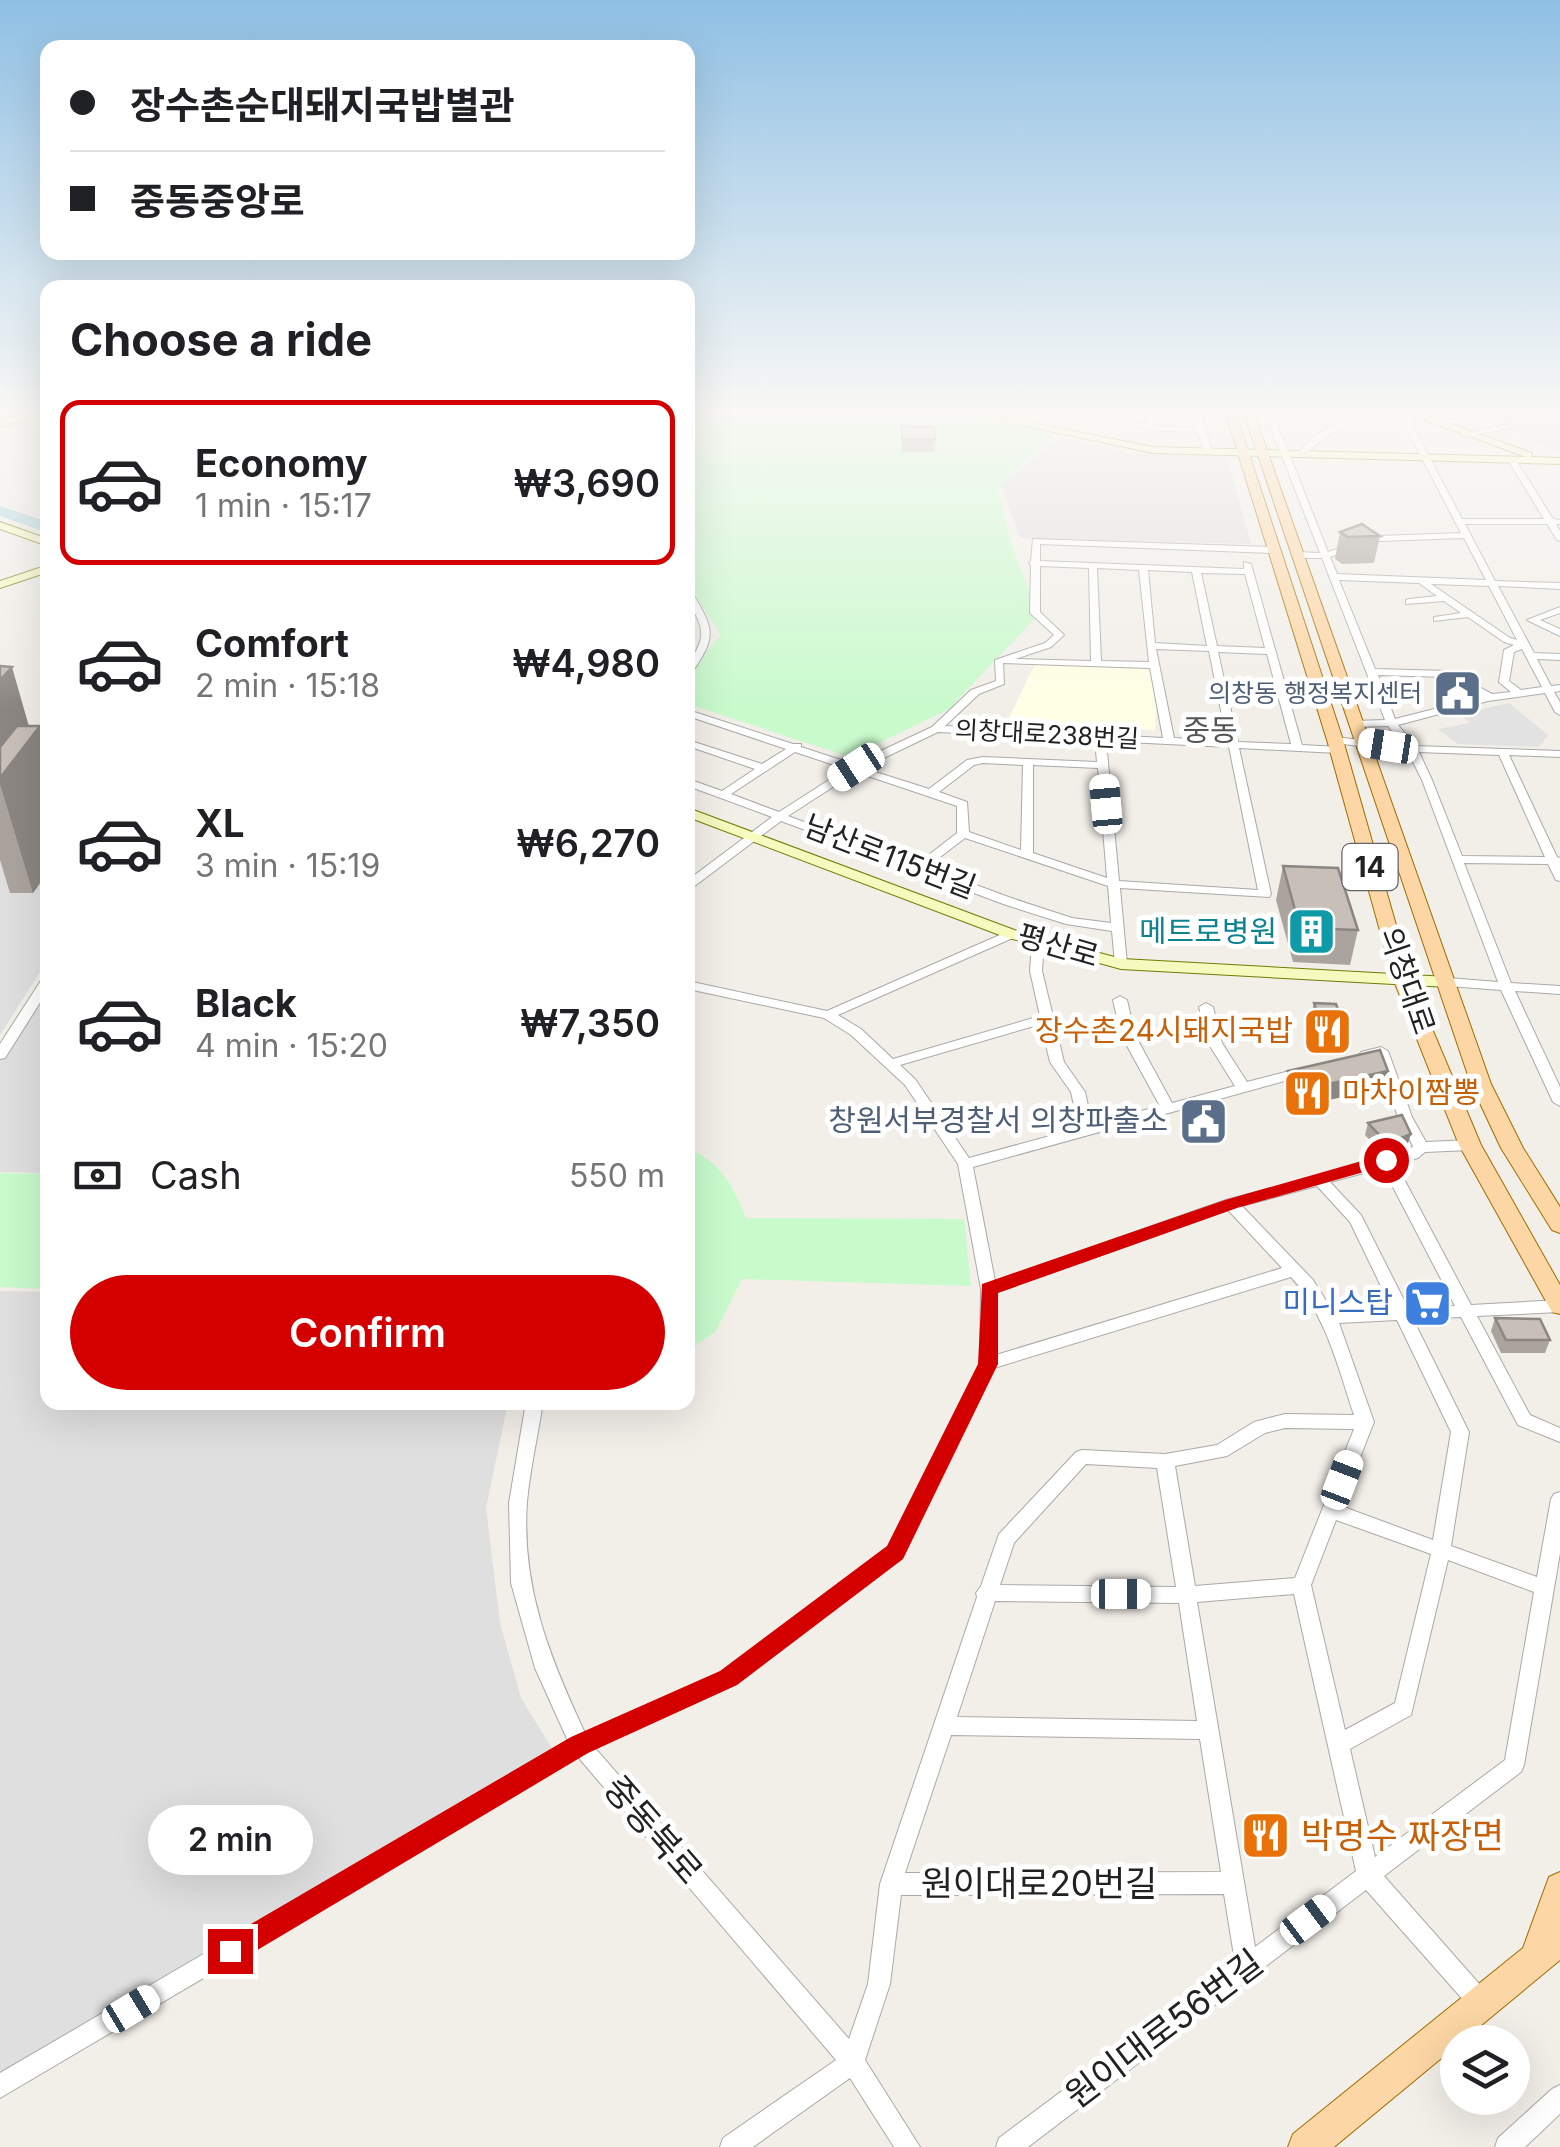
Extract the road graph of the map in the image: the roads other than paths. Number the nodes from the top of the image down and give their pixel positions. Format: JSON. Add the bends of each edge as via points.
{"nodes":[{"id":1,"x":1259,"y":508,"type":"edge"},
{"id":2,"x":1282,"y":508,"type":"edge"},
{"id":3,"x":1306,"y":508,"type":"edge"},
{"id":4,"x":1452,"y":508,"type":"edge"},
{"id":5,"x":1458,"y":520,"type":"junction"},
{"id":6,"x":1555,"y":522,"type":"edge"},
{"id":7,"x":0,"y":525,"type":"edge"},
{"id":8,"x":1466,"y":535,"type":"junction"},
{"id":9,"x":1560,"y":538,"type":"edge"},
{"id":10,"x":40,"y":543,"type":"edge"},
{"id":11,"x":1242,"y":548,"type":"junction"},
{"id":12,"x":1272,"y":550,"type":"junction"},
{"id":13,"x":1297,"y":554,"type":"junction"},
{"id":14,"x":1326,"y":556,"type":"junction"},
{"id":15,"x":1033,"y":564,"type":"junction"},
{"id":16,"x":1092,"y":566,"type":"junction"},
{"id":17,"x":40,"y":568,"type":"edge"},
{"id":18,"x":1143,"y":568,"type":"junction"},
{"id":19,"x":1196,"y":570,"type":"junction"},
{"id":20,"x":1250,"y":572,"type":"junction"},
{"id":21,"x":1334,"y":577,"type":"junction"},
{"id":22,"x":1420,"y":580,"type":"junction"},
{"id":23,"x":1493,"y":582,"type":"junction"},
{"id":24,"x":0,"y":583,"type":"edge"},
{"id":25,"x":1560,"y":586,"type":"edge"},
{"id":26,"x":1445,"y":598,"type":"junction"},
{"id":27,"x":1409,"y":602,"type":"dead end"},
{"id":28,"x":695,"y":605,"type":"edge"},
{"id":29,"x":1560,"y":610,"type":"edge"},
{"id":30,"x":1471,"y":614,"type":"junction"},
{"id":31,"x":695,"y":615,"type":"edge"},
{"id":32,"x":701,"y":615,"type":"junction"},
{"id":33,"x":1437,"y":619,"type":"dead end"},
{"id":34,"x":1560,"y":633,"type":"edge"},
{"id":35,"x":1151,"y":646,"type":"junction"},
{"id":36,"x":1214,"y":648,"type":"junction"},
{"id":37,"x":1526,"y":650,"type":"junction"},
{"id":38,"x":1270,"y":652,"type":"junction"},
{"id":39,"x":1560,"y":657,"type":"edge"},
{"id":40,"x":695,"y":660,"type":"edge"},
{"id":41,"x":998,"y":662,"type":"junction"},
{"id":42,"x":1096,"y":664,"type":"junction"},
{"id":43,"x":1156,"y":665,"type":"junction"},
{"id":44,"x":1371,"y":672,"type":"junction"},
{"id":45,"x":1553,"y":689,"type":"edge"},
{"id":46,"x":1520,"y":694,"type":"junction"},
{"id":47,"x":1491,"y":698,"type":"junction"},
{"id":48,"x":1560,"y":712,"type":"edge"},
{"id":49,"x":695,"y":715,"type":"edge"},
{"id":50,"x":0,"y":722,"type":"edge"},
{"id":51,"x":1354,"y":724,"type":"junction"},
{"id":52,"x":1392,"y":724,"type":"junction"},
{"id":53,"x":936,"y":728,"type":"junction"},
{"id":54,"x":1100,"y":737,"type":"junction"},
{"id":55,"x":40,"y":740,"type":"edge"},
{"id":56,"x":1169,"y":740,"type":"junction"},
{"id":57,"x":1363,"y":742,"type":"junction"},
{"id":58,"x":1234,"y":743,"type":"junction"},
{"id":59,"x":695,"y":744,"type":"edge"},
{"id":60,"x":1336,"y":745,"type":"junction"},
{"id":61,"x":796,"y":746,"type":"junction"},
{"id":62,"x":1298,"y":746,"type":"junction"},
{"id":63,"x":1412,"y":750,"type":"junction"},
{"id":64,"x":1504,"y":753,"type":"junction"},
{"id":65,"x":1560,"y":754,"type":"edge"},
{"id":66,"x":1028,"y":761,"type":"junction"},
{"id":67,"x":1103,"y":765,"type":"junction"},
{"id":68,"x":856,"y":767,"type":"junction"},
{"id":69,"x":763,"y":768,"type":"junction"},
{"id":70,"x":695,"y":785,"type":"edge"},
{"id":71,"x":930,"y":793,"type":"junction"},
{"id":72,"x":723,"y":795,"type":"junction"},
{"id":73,"x":695,"y":815,"type":"edge"},
{"id":74,"x":780,"y":816,"type":"junction"},
{"id":75,"x":962,"y":834,"type":"junction"},
{"id":76,"x":752,"y":835,"type":"junction"},
{"id":77,"x":1028,"y":855,"type":"junction"},
{"id":78,"x":1460,"y":859,"type":"junction"},
{"id":79,"x":1556,"y":861,"type":"edge"},
{"id":80,"x":919,"y":868,"type":"junction"},
{"id":81,"x":1560,"y":877,"type":"edge"},
{"id":82,"x":695,"y":878,"type":"edge"},
{"id":83,"x":1114,"y":884,"type":"junction"},
{"id":84,"x":1117,"y":928,"type":"junction"},
{"id":85,"x":1011,"y":934,"type":"junction"},
{"id":86,"x":1038,"y":941,"type":"junction"},
{"id":87,"x":1120,"y":964,"type":"junction"},
{"id":88,"x":1402,"y":981,"type":"junction"},
{"id":89,"x":1448,"y":982,"type":"junction"},
{"id":90,"x":695,"y":986,"type":"edge"},
{"id":91,"x":1506,"y":986,"type":"junction"},
{"id":92,"x":1560,"y":990,"type":"edge"},
{"id":93,"x":40,"y":992,"type":"edge"},
{"id":94,"x":1120,"y":1000,"type":"dead end"},
{"id":95,"x":1206,"y":1007,"type":"dead end"},
{"id":96,"x":828,"y":1015,"type":"junction"},
{"id":97,"x":1046,"y":1018,"type":"junction"},
{"id":98,"x":0,"y":1056,"type":"edge"},
{"id":99,"x":1347,"y":1060,"type":"edge"},
{"id":100,"x":890,"y":1064,"type":"junction"},
{"id":101,"x":1313,"y":1069,"type":"edge"},
{"id":102,"x":1244,"y":1088,"type":"junction"},
{"id":103,"x":1560,"y":1102,"type":"edge"},
{"id":104,"x":1168,"y":1108,"type":"junction"},
{"id":105,"x":1088,"y":1132,"type":"junction"},
{"id":106,"x":1470,"y":1145,"type":"junction"},
{"id":107,"x":1421,"y":1147,"type":"junction"},
{"id":108,"x":1386,"y":1160,"type":"junction"},
{"id":109,"x":964,"y":1164,"type":"junction"},
{"id":110,"x":1319,"y":1179,"type":"junction"},
{"id":111,"x":1231,"y":1204,"type":"junction"},
{"id":112,"x":1560,"y":1225,"type":"edge"},
{"id":113,"x":1294,"y":1270,"type":"junction"},
{"id":114,"x":989,"y":1289,"type":"junction"},
{"id":115,"x":1560,"y":1306,"type":"edge"},
{"id":116,"x":1465,"y":1311,"type":"junction"},
{"id":117,"x":1404,"y":1314,"type":"junction"},
{"id":118,"x":1329,"y":1318,"type":"junction"},
{"id":119,"x":988,"y":1364,"type":"junction"},
{"id":120,"x":534,"y":1410,"type":"edge"},
{"id":121,"x":1364,"y":1422,"type":"junction"},
{"id":122,"x":1560,"y":1435,"type":"edge"},
{"id":123,"x":1166,"y":1461,"type":"junction"},
{"id":124,"x":1560,"y":1500,"type":"edge"},
{"id":125,"x":1331,"y":1510,"type":"junction"},
{"id":126,"x":1441,"y":1550,"type":"junction"},
{"id":127,"x":1302,"y":1585,"type":"junction"},
{"id":128,"x":1544,"y":1588,"type":"junction"},
{"id":129,"x":986,"y":1593,"type":"junction"},
{"id":130,"x":1189,"y":1594,"type":"junction"},
{"id":131,"x":942,"y":1726,"type":"junction"},
{"id":132,"x":1209,"y":1730,"type":"junction"},
{"id":133,"x":1339,"y":1744,"type":"junction"},
{"id":134,"x":580,"y":1745,"type":"junction"},
{"id":135,"x":1368,"y":1875,"type":"junction"},
{"id":136,"x":1233,"y":1883,"type":"junction"},
{"id":137,"x":891,"y":1884,"type":"junction"},
{"id":138,"x":1560,"y":1888,"type":"edge"},
{"id":139,"x":1552,"y":1948,"type":"edge"},
{"id":140,"x":1247,"y":1966,"type":"junction"},
{"id":141,"x":1481,"y":2003,"type":"junction"},
{"id":142,"x":852,"y":2062,"type":"junction"},
{"id":143,"x":0,"y":2086,"type":"edge"},
{"id":144,"x":1560,"y":2097,"type":"edge"},
{"id":145,"x":732,"y":2147,"type":"edge"},
{"id":146,"x":908,"y":2147,"type":"edge"},
{"id":147,"x":1008,"y":2147,"type":"edge"},
{"id":148,"x":1306,"y":2147,"type":"edge"},
{"id":149,"x":1507,"y":2147,"type":"edge"}],
"edges":[{"from":1,"to":12,"type":"main road","name":"의창대로","number":"14"},
{"from":2,"to":13,"type":"main road","name":"의창대로","number":"14"},
{"from":3,"to":14,"type":"street"},
{"from":4,"to":5,"type":"street"},
{"from":5,"to":6,"type":"street"},
{"from":5,"to":8,"type":"street"},
{"from":6,"to":9,"type":"street"},
{"from":7,"to":10,"type":"main road"},
{"from":8,"to":14,"type":"street","via":[[1350,540]]},
{"from":8,"to":23,"type":"street"},
{"from":11,"to":12,"type":"street"},
{"from":11,"to":15,"type":"street","via":[[1036,541]]},
{"from":11,"to":20,"type":"street"},
{"from":12,"to":60,"type":"main road","name":"의창대로","number":"14"},
{"from":13,"to":14,"type":"street"},
{"from":13,"to":51,"type":"main road","name":"의창대로","number":"14"},
{"from":14,"to":21,"type":"street"},
{"from":15,"to":16,"type":"street"},
{"from":15,"to":41,"type":"street","via":[[1036,613],[1059,635]]},
{"from":16,"to":18,"type":"street"},
{"from":16,"to":42,"type":"street"},
{"from":17,"to":24,"type":"main road"},
{"from":18,"to":19,"type":"street"},
{"from":18,"to":35,"type":"street"},
{"from":19,"to":20,"type":"street"},
{"from":19,"to":36,"type":"street"},
{"from":20,"to":38,"type":"street"},
{"from":21,"to":22,"type":"street"},
{"from":21,"to":44,"type":"street"},
{"from":22,"to":23,"type":"street"},
{"from":22,"to":26,"type":"street"},
{"from":23,"to":25,"type":"street"},
{"from":23,"to":37,"type":"street"},
{"from":26,"to":27,"type":"street"},
{"from":26,"to":30,"type":"street"},
{"from":28,"to":32,"type":"street"},
{"from":29,"to":34,"type":"street","via":[[1532,620]]},
{"from":30,"to":33,"type":"street"},
{"from":30,"to":37,"type":"street"},
{"from":31,"to":32,"type":"street"},
{"from":32,"to":40,"type":"street","via":[[710,634]]},
{"from":35,"to":36,"type":"street"},
{"from":35,"to":43,"type":"street"},
{"from":36,"to":38,"type":"street"},
{"from":36,"to":58,"type":"street"},
{"from":37,"to":39,"type":"street"},
{"from":37,"to":45,"type":"street"},
{"from":37,"to":46,"type":"street","via":[[1509,650],[1504,682]]},
{"from":38,"to":62,"type":"street"},
{"from":41,"to":42,"type":"street"},
{"from":41,"to":53,"type":"street","via":[[1001,682],[975,692]]},
{"from":42,"to":43,"type":"street"},
{"from":43,"to":56,"type":"street"},
{"from":44,"to":47,"type":"street","via":[[1449,674]]},
{"from":44,"to":52,"type":"street"},
{"from":45,"to":46,"type":"street"},
{"from":45,"to":48,"type":"street"},
{"from":46,"to":47,"type":"street"},
{"from":47,"to":52,"type":"street"},
{"from":49,"to":61,"type":"street"},
{"from":50,"to":55,"type":"street"},
{"from":51,"to":52,"type":"street"},
{"from":51,"to":57,"type":"main road","name":"의창대로","number":"14"},
{"from":52,"to":63,"type":"street"},
{"from":53,"to":54,"type":"street","name":"의창대로238번길"},
{"from":53,"to":68,"type":"street"},
{"from":54,"to":56,"type":"street","name":"의창대로238번길"},
{"from":54,"to":67,"type":"street"},
{"from":56,"to":58,"type":"street","name":"의창대로238번길"},
{"from":57,"to":60,"type":"street","name":"의창대로238번길"},
{"from":57,"to":63,"type":"street","name":"의창대로238번길"},
{"from":57,"to":89,"type":"main road","name":"의창대로","number":"14"},
{"from":58,"to":62,"type":"street","name":"의창대로238번길"},
{"from":58,"to":83,"type":"street","via":[[1265,894]]},
{"from":59,"to":69,"type":"street"},
{"from":60,"to":62,"type":"street","name":"의창대로238번길"},
{"from":60,"to":88,"type":"main road","name":"의창대로","number":"14"},
{"from":61,"to":68,"type":"street"},
{"from":61,"to":69,"type":"street"},
{"from":63,"to":64,"type":"street","name":"의창대로238번길"},
{"from":63,"to":78,"type":"street"},
{"from":64,"to":65,"type":"street","name":"의창대로238번길"},
{"from":64,"to":79,"type":"street"},
{"from":66,"to":67,"type":"street"},
{"from":66,"to":71,"type":"street","via":[[971,762]]},
{"from":66,"to":77,"type":"street"},
{"from":67,"to":83,"type":"street"},
{"from":68,"to":71,"type":"street"},
{"from":68,"to":74,"type":"street"},
{"from":69,"to":72,"type":"street"},
{"from":70,"to":72,"type":"street","name":"남산로115번길"},
{"from":71,"to":75,"type":"street","via":[[963,804]]},
{"from":72,"to":74,"type":"street","name":"남산로115번길"},
{"from":73,"to":76,"type":"main road","name":"평산로"},
{"from":74,"to":76,"type":"street"},
{"from":74,"to":80,"type":"street","name":"남산로115번길"},
{"from":75,"to":77,"type":"street"},
{"from":75,"to":80,"type":"street"},
{"from":76,"to":82,"type":"street"},
{"from":76,"to":85,"type":"main road","name":"평산로"},
{"from":77,"to":83,"type":"street"},
{"from":78,"to":79,"type":"street"},
{"from":78,"to":91,"type":"street"},
{"from":79,"to":81,"type":"street"},
{"from":80,"to":84,"type":"street","name":"남산로115번길","via":[[1070,921]]},
{"from":83,"to":84,"type":"street"},
{"from":84,"to":87,"type":"street"},
{"from":85,"to":86,"type":"main road","name":"평산로"},
{"from":85,"to":96,"type":"street"},
{"from":86,"to":87,"type":"main road","name":"평산로"},
{"from":86,"to":97,"type":"street","via":[[1036,971]]},
{"from":87,"to":88,"type":"main road","name":"평산로"},
{"from":88,"to":89,"type":"main road","name":"평산로"},
{"from":88,"to":106,"type":"main road","name":"의창대로","number":"14"},
{"from":89,"to":91,"type":"street"},
{"from":89,"to":112,"type":"main road","name":"의창대로","number":"14","via":[[1481,1084]]},
{"from":90,"to":96,"type":"street"},
{"from":91,"to":92,"type":"street"},
{"from":91,"to":103,"type":"street"},
{"from":93,"to":98,"type":"street"},
{"from":94,"to":104,"type":"street","via":[[1128,1034]]},
{"from":95,"to":102,"type":"street","via":[[1215,1043]]},
{"from":96,"to":100,"type":"street"},
{"from":97,"to":100,"type":"street"},
{"from":97,"to":105,"type":"street"},
{"from":99,"to":107,"type":"street","via":[[1382,1051]]},
{"from":100,"to":109,"type":"street","via":[[939,1120]]},
{"from":101,"to":102,"type":"street"},
{"from":102,"to":104,"type":"street"},
{"from":104,"to":105,"type":"street"},
{"from":105,"to":109,"type":"street"},
{"from":106,"to":107,"type":"street"},
{"from":106,"to":115,"type":"main road","name":"의창대로","number":"14"},
{"from":107,"to":108,"type":"street"},
{"from":108,"to":110,"type":"street"},
{"from":108,"to":116,"type":"street"},
{"from":109,"to":114,"type":"street"},
{"from":110,"to":111,"type":"street"},
{"from":110,"to":117,"type":"street","via":[[1356,1218]]},
{"from":111,"to":113,"type":"street"},
{"from":111,"to":114,"type":"street"},
{"from":113,"to":118,"type":"street"},
{"from":113,"to":119,"type":"street"},
{"from":114,"to":119,"type":"street"},
{"from":115,"to":116,"type":"street"},
{"from":116,"to":117,"type":"street"},
{"from":116,"to":122,"type":"street","via":[[1524,1420]]},
{"from":117,"to":118,"type":"street"},
{"from":117,"to":126,"type":"street","via":[[1460,1432]]},
{"from":118,"to":121,"type":"street"},
{"from":119,"to":134,"type":"street","via":[[895,1553],[729,1678]]},
{"from":120,"to":134,"type":"street","name":"중동북로","via":[[518,1503],[520,1582],[545,1668]]},
{"from":121,"to":123,"type":"street","name":"원이대로20번길","via":[[1286,1421],[1260,1427],[1221,1451]]},
{"from":121,"to":125,"type":"street"},
{"from":123,"to":129,"type":"street","name":"원이대로20번길","via":[[1082,1457],[1006,1538]]},
{"from":123,"to":130,"type":"street"},
{"from":124,"to":128,"type":"street","name":"원이대로56번길"},
{"from":125,"to":126,"type":"street"},
{"from":125,"to":127,"type":"street"},
{"from":126,"to":128,"type":"street"},
{"from":126,"to":133,"type":"street","via":[[1404,1709]]},
{"from":127,"to":130,"type":"street"},
{"from":127,"to":133,"type":"street"},
{"from":128,"to":135,"type":"street","name":"원이대로56번길","via":[[1514,1765]]},
{"from":129,"to":130,"type":"street"},
{"from":129,"to":131,"type":"street","name":"원이대로20번길"},
{"from":130,"to":132,"type":"street"},
{"from":131,"to":132,"type":"street"},
{"from":131,"to":137,"type":"street","name":"원이대로20번길"},
{"from":132,"to":136,"type":"street"},
{"from":133,"to":135,"type":"street"},
{"from":134,"to":142,"type":"street","name":"중동북로"},
{"from":134,"to":143,"type":"street"},
{"from":135,"to":140,"type":"street","name":"원이대로56번길"},
{"from":135,"to":141,"type":"street"},
{"from":136,"to":137,"type":"street","name":"원이대로20번길"},
{"from":136,"to":140,"type":"street"},
{"from":137,"to":142,"type":"street","via":[[880,1984]]},
{"from":138,"to":139,"type":"main road"},
{"from":139,"to":141,"type":"main road"},
{"from":140,"to":147,"type":"street","name":"원이대로56번길"},
{"from":141,"to":148,"type":"main road"},
{"from":142,"to":145,"type":"street"},
{"from":142,"to":146,"type":"street","name":"중동북로"},
{"from":144,"to":149,"type":"street"}]}
